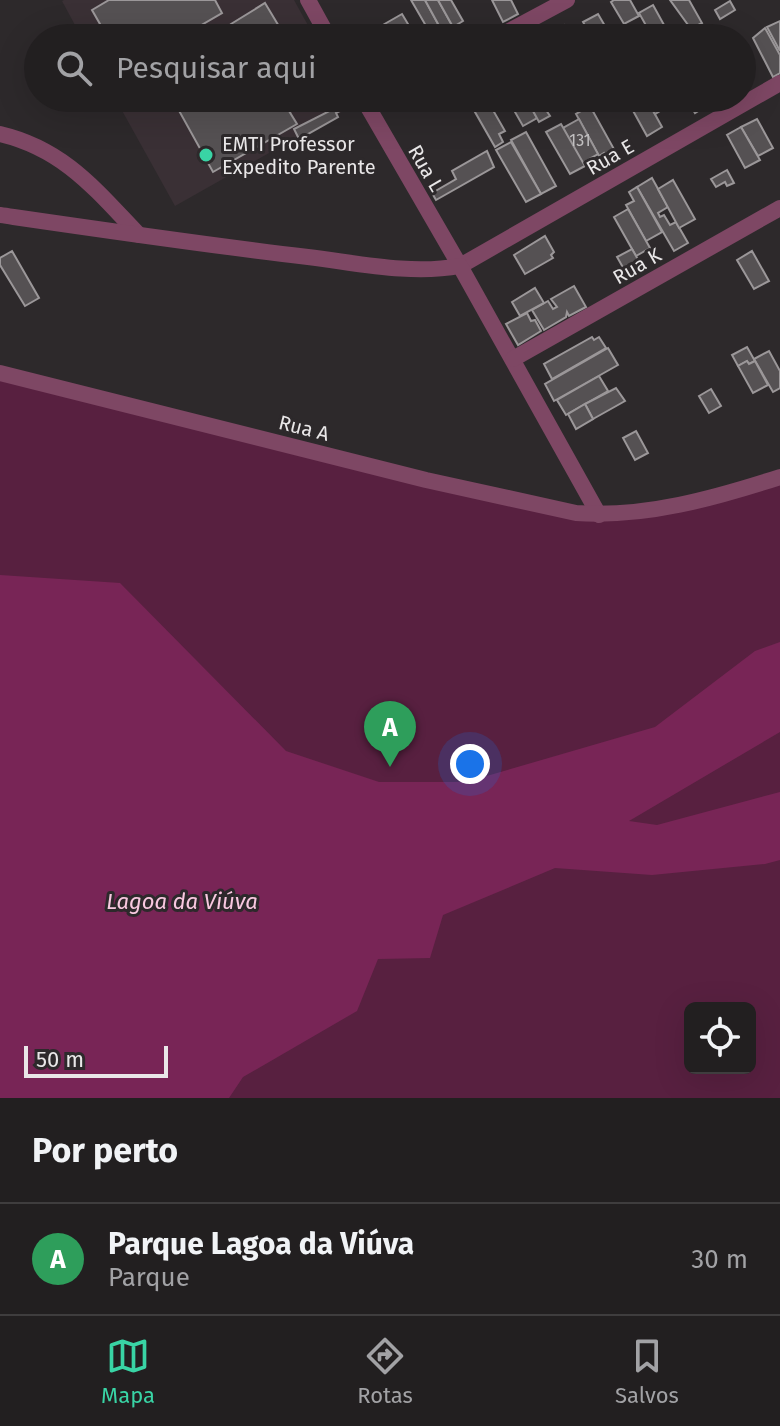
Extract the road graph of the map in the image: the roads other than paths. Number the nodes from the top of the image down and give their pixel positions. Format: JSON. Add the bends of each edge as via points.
{"nodes":[{"id":1,"x":308,"y":0,"type":"edge"},
{"id":2,"x":567,"y":0,"type":"edge"},
{"id":3,"x":321,"y":24,"type":"edge"},
{"id":4,"x":522,"y":24,"type":"edge"},
{"id":5,"x":780,"y":83,"type":"edge"},
{"id":6,"x":756,"y":97,"type":"edge"},
{"id":7,"x":370,"y":112,"type":"edge"},
{"id":8,"x":729,"y":112,"type":"edge"},
{"id":9,"x":0,"y":134,"type":"edge"},
{"id":10,"x":780,"y":208,"type":"edge"},
{"id":11,"x":0,"y":215,"type":"edge"},
{"id":12,"x":139,"y":235,"type":"junction"},
{"id":13,"x":460,"y":266,"type":"junction"},
{"id":14,"x":513,"y":359,"type":"junction"},
{"id":15,"x":0,"y":373,"type":"edge"},
{"id":16,"x":780,"y":477,"type":"edge"},
{"id":17,"x":599,"y":515,"type":"junction"}],
"edges":[{"from":1,"to":3,"type":"street"},
{"from":2,"to":4,"type":"street"},
{"from":5,"to":6,"type":"street","name":"Rua E"},
{"from":7,"to":13,"type":"street","name":"Rua L"},
{"from":8,"to":13,"type":"street","name":"Rua E"},
{"from":9,"to":12,"type":"street","via":[[56,155]]},
{"from":10,"to":14,"type":"street","name":"Rua K"},
{"from":11,"to":12,"type":"street"},
{"from":12,"to":13,"type":"street","via":[[407,269]]},
{"from":13,"to":14,"type":"street"},
{"from":14,"to":17,"type":"street"},
{"from":15,"to":17,"type":"street","name":"Rua A","via":[[426,480]]},
{"from":16,"to":17,"type":"street","name":"Rua A","via":[[725,495]]}]}
